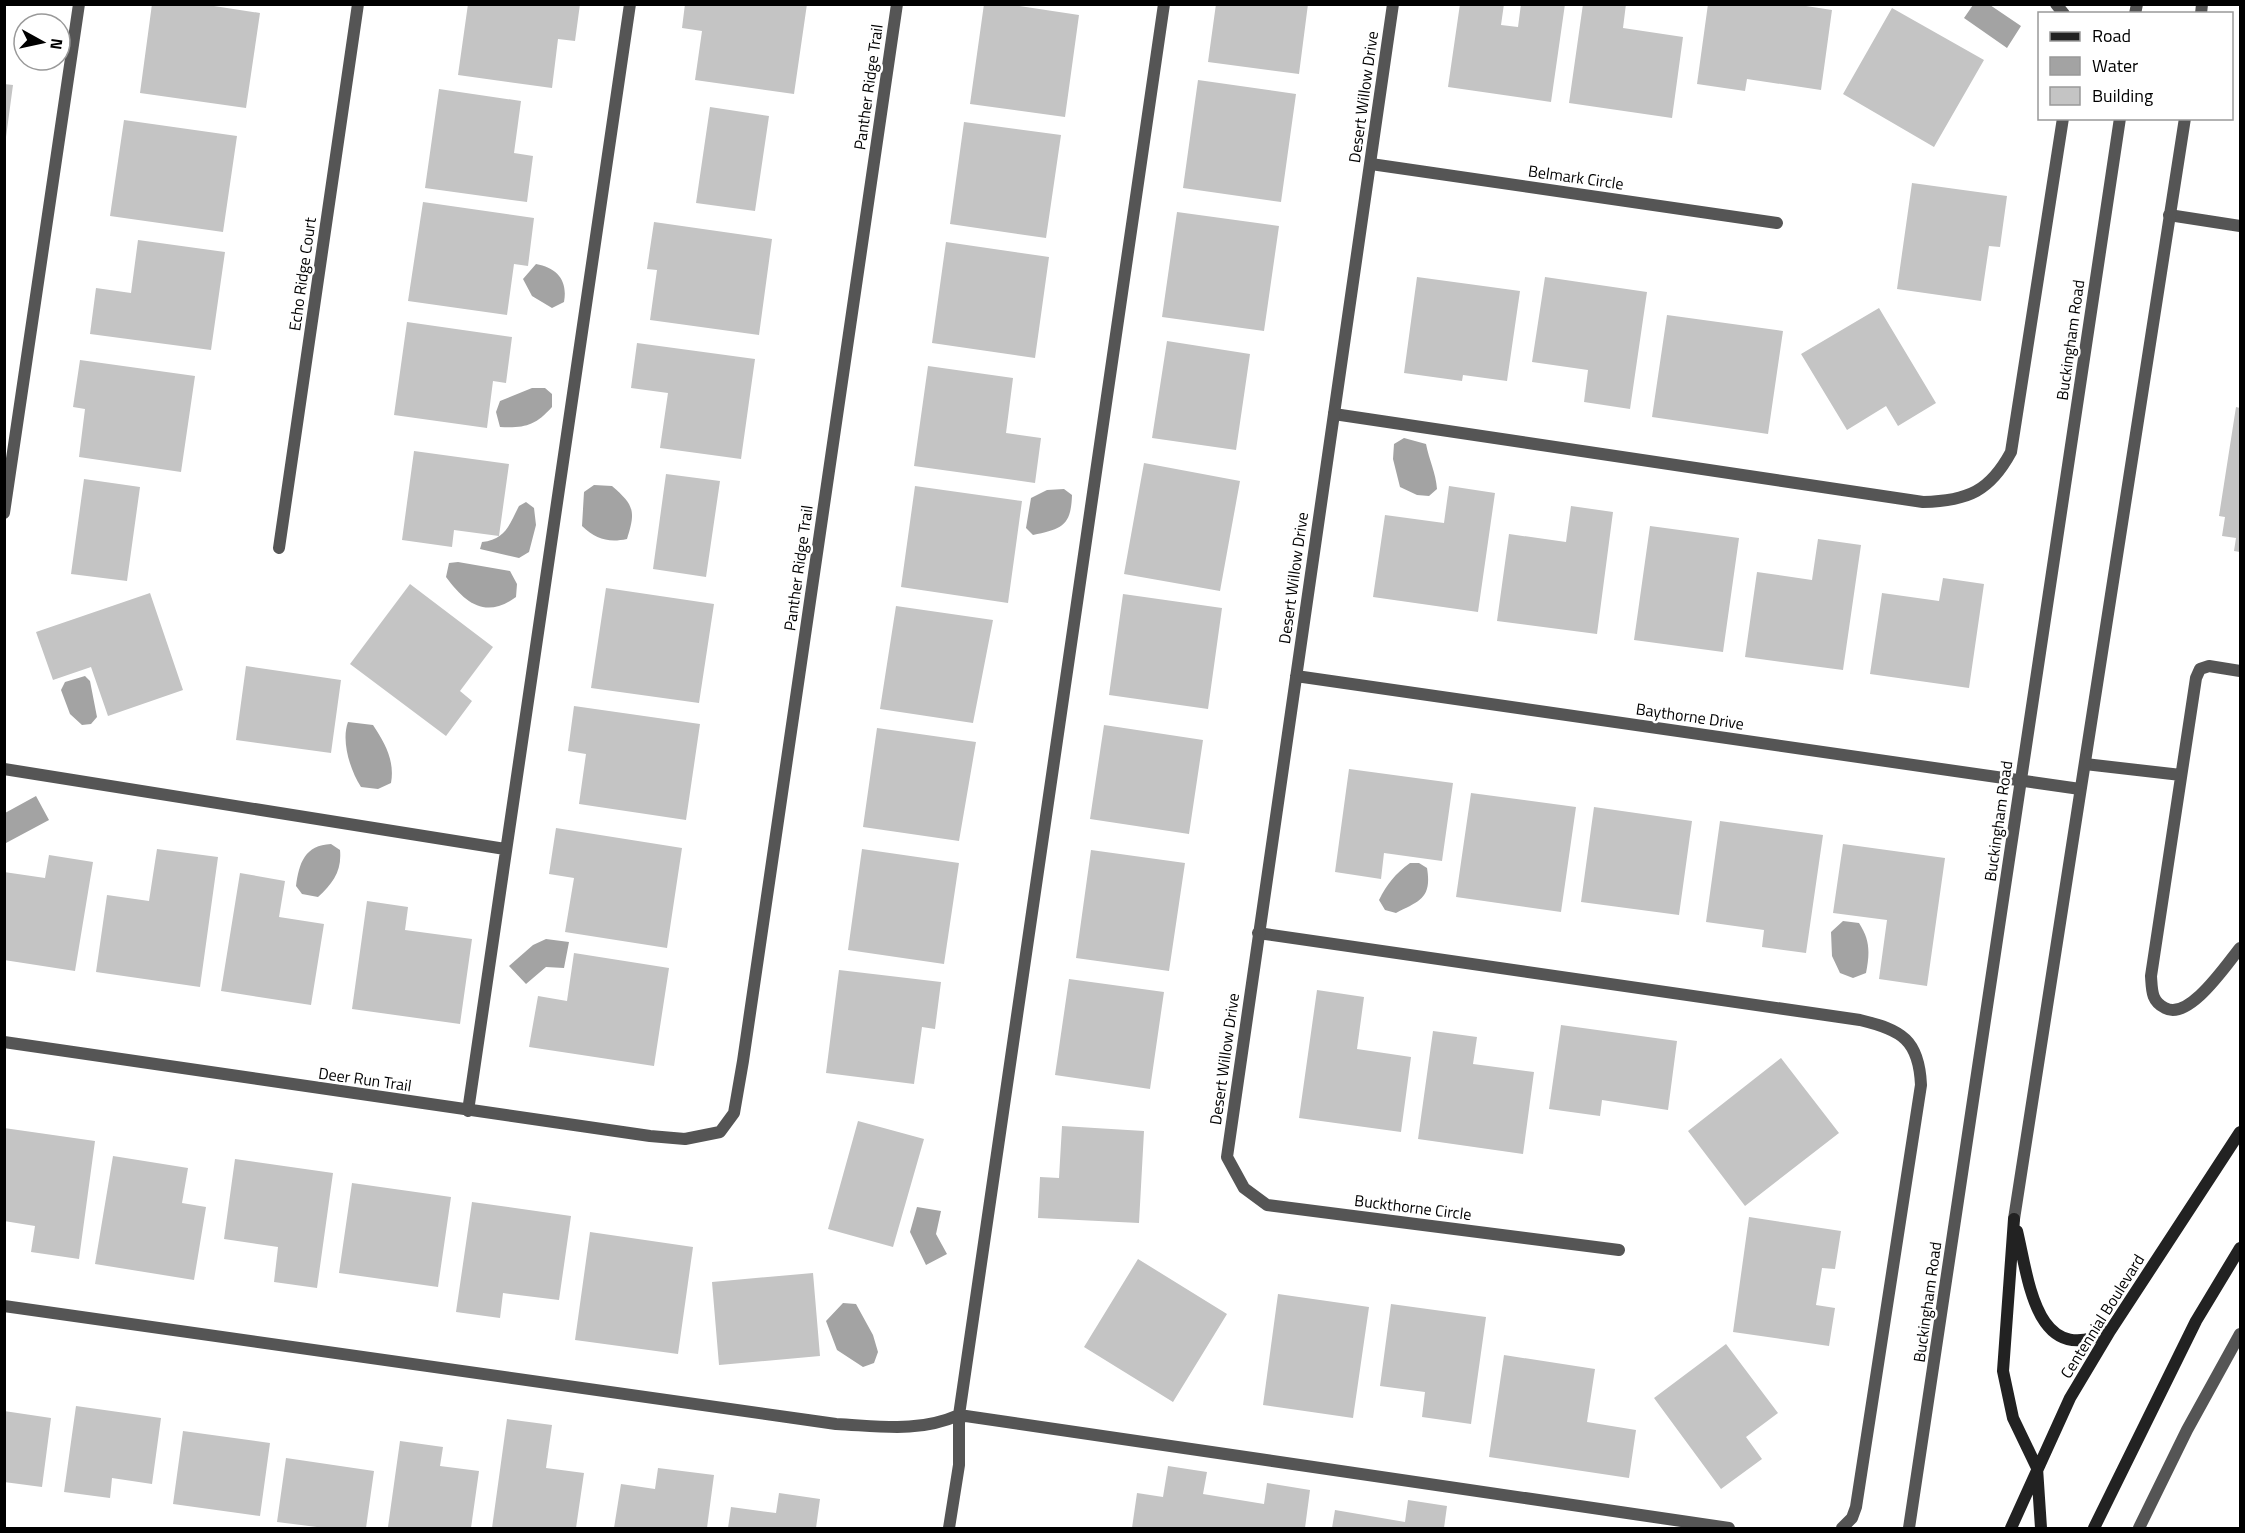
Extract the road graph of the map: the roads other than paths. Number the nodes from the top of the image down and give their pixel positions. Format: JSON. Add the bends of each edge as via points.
{"nodes":[{"id":1,"x":79,"y":4,"type":"edge"},
{"id":2,"x":358,"y":4,"type":"edge"},
{"id":3,"x":630,"y":4,"type":"edge"},
{"id":4,"x":897,"y":4,"type":"edge"},
{"id":5,"x":1164,"y":4,"type":"edge"},
{"id":6,"x":1393,"y":4,"type":"edge"},
{"id":7,"x":2063,"y":120,"type":"edge"},
{"id":8,"x":2120,"y":120,"type":"edge"},
{"id":9,"x":2185,"y":120,"type":"edge"},
{"id":10,"x":1371,"y":164,"type":"junction"},
{"id":11,"x":2169,"y":216,"type":"junction"},
{"id":12,"x":1777,"y":223,"type":"dead end"},
{"id":13,"x":2241,"y":226,"type":"edge"},
{"id":14,"x":1334,"y":414,"type":"junction"},
{"id":15,"x":4,"y":513,"type":"edge"},
{"id":16,"x":279,"y":548,"type":"dead end"},
{"id":17,"x":2241,"y":670,"type":"edge"},
{"id":18,"x":1296,"y":676,"type":"junction"},
{"id":19,"x":2085,"y":764,"type":"junction"},
{"id":20,"x":4,"y":769,"type":"edge"},
{"id":21,"x":2181,"y":775,"type":"junction"},
{"id":22,"x":2021,"y":781,"type":"junction"},
{"id":23,"x":2080,"y":789,"type":"junction"},
{"id":24,"x":505,"y":849,"type":"junction"},
{"id":25,"x":1258,"y":933,"type":"junction"},
{"id":26,"x":2241,"y":948,"type":"edge"},
{"id":27,"x":4,"y":1042,"type":"edge"},
{"id":28,"x":468,"y":1111,"type":"junction"},
{"id":29,"x":720,"y":1132,"type":"joint"},
{"id":30,"x":2241,"y":1132,"type":"edge"},
{"id":31,"x":1227,"y":1157,"type":"joint"},
{"id":32,"x":2014,"y":1219,"type":"junction"},
{"id":33,"x":2241,"y":1248,"type":"edge"},
{"id":34,"x":1619,"y":1250,"type":"dead end"},
{"id":35,"x":4,"y":1306,"type":"edge"},
{"id":36,"x":2110,"y":1331,"type":"junction"},
{"id":37,"x":2241,"y":1334,"type":"edge"},
{"id":38,"x":959,"y":1415,"type":"junction"},
{"id":39,"x":2037,"y":1468,"type":"junction"},
{"id":40,"x":949,"y":1528,"type":"edge"},
{"id":41,"x":1729,"y":1528,"type":"edge"},
{"id":42,"x":1842,"y":1528,"type":"edge"},
{"id":43,"x":1909,"y":1528,"type":"edge"},
{"id":44,"x":2012,"y":1528,"type":"edge"},
{"id":45,"x":2041,"y":1528,"type":"edge"},
{"id":46,"x":2094,"y":1528,"type":"edge"},
{"id":47,"x":2139,"y":1528,"type":"edge"}],
"edges":[{"from":1,"to":15,"type":"street"},
{"from":2,"to":16,"type":"street","name":"Echo Ridge Court"},
{"from":3,"to":24,"type":"street"},
{"from":4,"to":29,"type":"street","name":"Panther Ridge Trail","via":[[743,1061],[734,1113]]},
{"from":5,"to":38,"type":"street"},
{"from":6,"to":10,"type":"street","name":"Desert Willow Drive"},
{"from":7,"to":14,"type":"street","via":[[2012,452],[1999,475],[1966,497],[1923,502]]},
{"from":8,"to":22,"type":"street","name":"Buckingham Road"},
{"from":9,"to":11,"type":"street"},
{"from":10,"to":12,"type":"street","name":"Belmark Circle"},
{"from":10,"to":14,"type":"street","name":"Desert Willow Drive"},
{"from":11,"to":13,"type":"street"},
{"from":11,"to":19,"type":"street"},
{"from":14,"to":18,"type":"street","name":"Desert Willow Drive"},
{"from":17,"to":21,"type":"street","via":[[2209,666],[2200,669]]},
{"from":18,"to":22,"type":"street","name":"Baythorne Drive"},
{"from":18,"to":25,"type":"street","name":"Desert Willow Drive"},
{"from":19,"to":21,"type":"street"},
{"from":19,"to":23,"type":"street"},
{"from":20,"to":24,"type":"street"},
{"from":21,"to":26,"type":"street","via":[[2151,976],[2152,996],[2169,1010],[2190,1006]]},
{"from":22,"to":23,"type":"street","name":"Baythorne Drive"},
{"from":22,"to":43,"type":"street","name":"Buckingham Road"},
{"from":23,"to":32,"type":"street"},
{"from":24,"to":28,"type":"street"},
{"from":25,"to":31,"type":"street","name":"Desert Willow Drive"},
{"from":25,"to":42,"type":"street","via":[[1860,1020],[1887,1026],[1904,1036],[1920,1064],[1921,1085],[1856,1507]]},
{"from":27,"to":28,"type":"street","name":"Deer Run Trail"},
{"from":28,"to":29,"type":"street","name":"Deer Run Trail","via":[[685,1139]]},
{"from":30,"to":36,"type":"main road","name":"Centennial Boulevard"},
{"from":31,"to":34,"type":"street","name":"Buckthorne Circle","via":[[1244,1188],[1267,1205]]},
{"from":32,"to":36,"type":"main road","via":[[2034,1302],[2049,1328],[2073,1342],[2092,1340]]},
{"from":32,"to":39,"type":"main road","via":[[2003,1371],[2013,1418]]},
{"from":33,"to":46,"type":"main road","via":[[2196,1321]]},
{"from":35,"to":38,"type":"street","via":[[836,1424],[901,1428],[936,1425]]},
{"from":36,"to":39,"type":"main road","name":"Centennial Boulevard","via":[[2070,1398]]},
{"from":37,"to":47,"type":"street","via":[[2187,1430]]},
{"from":38,"to":40,"type":"street","via":[[960,1464]]},
{"from":38,"to":41,"type":"street"},
{"from":39,"to":44,"type":"main road","name":"Centennial Boulevard"},
{"from":39,"to":45,"type":"main road"}]}
